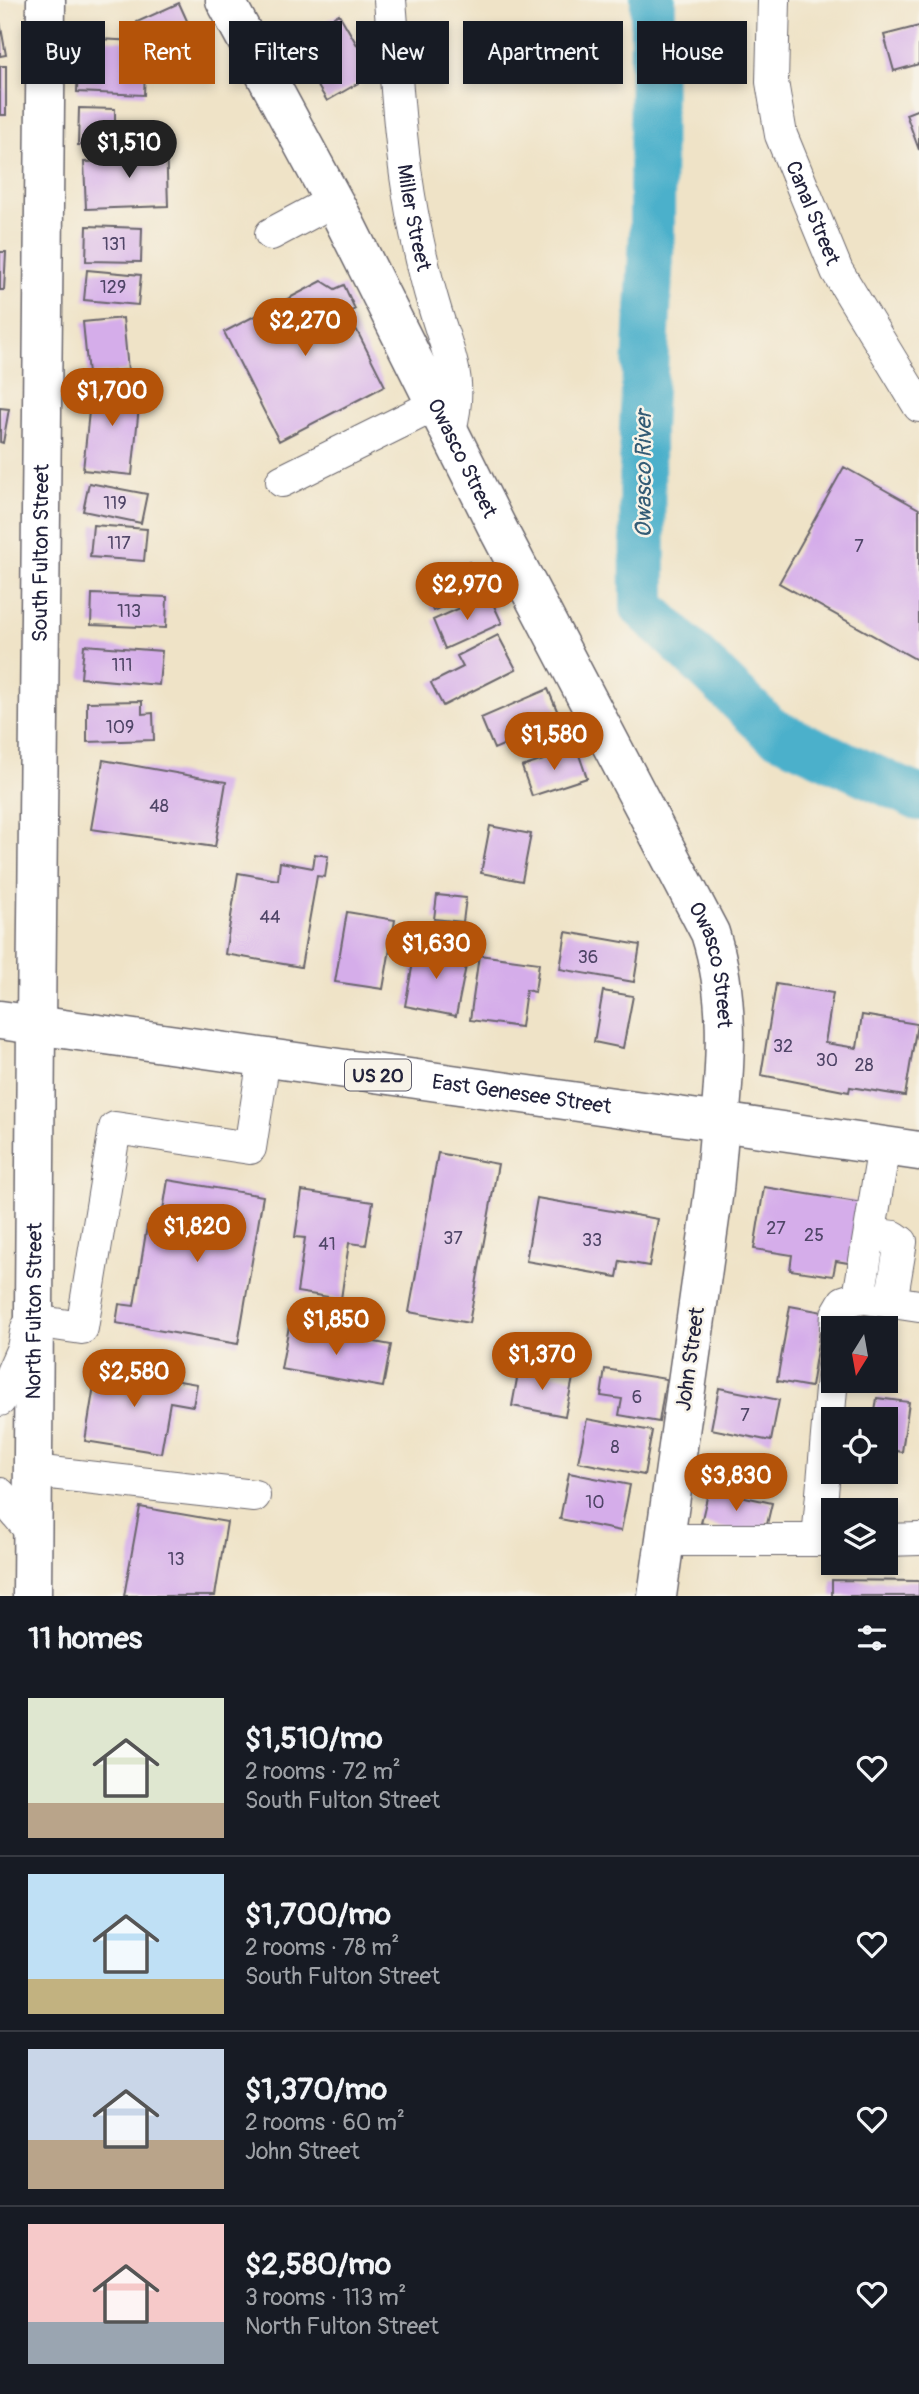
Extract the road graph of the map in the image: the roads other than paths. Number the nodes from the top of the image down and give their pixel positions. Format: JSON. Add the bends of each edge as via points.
{"nodes":[{"id":1,"x":46,"y":0,"type":"edge"},
{"id":2,"x":225,"y":0,"type":"edge"},
{"id":3,"x":390,"y":0,"type":"edge"},
{"id":4,"x":774,"y":0,"type":"edge"},
{"id":5,"x":333,"y":201,"type":"junction"},
{"id":6,"x":271,"y":234,"type":"dead end"},
{"id":7,"x":919,"y":406,"type":"edge"},
{"id":8,"x":444,"y":417,"type":"junction"},
{"id":9,"x":282,"y":481,"type":"dead end"},
{"id":10,"x":18,"y":1022,"type":"edge"},
{"id":11,"x":264,"y":1058,"type":"junction"},
{"id":12,"x":720,"y":1122,"type":"junction"},
{"id":13,"x":902,"y":1148,"type":"edge"},
{"id":14,"x":870,"y":1234,"type":"junction"},
{"id":15,"x":859,"y":1297,"type":"junction"},
{"id":16,"x":905,"y":1304,"type":"edge"},
{"id":17,"x":34,"y":1310,"type":"junction"},
{"id":18,"x":837,"y":1316,"type":"edge"},
{"id":19,"x":832,"y":1393,"type":"edge"},
{"id":20,"x":0,"y":1400,"type":"edge"},
{"id":21,"x":33,"y":1471,"type":"junction"},
{"id":22,"x":0,"y":1494,"type":"edge"},
{"id":23,"x":254,"y":1496,"type":"dead end"},
{"id":24,"x":828,"y":1498,"type":"edge"},
{"id":25,"x":33,"y":1532,"type":"junction"},
{"id":26,"x":919,"y":1539,"type":"edge"},
{"id":27,"x":664,"y":1540,"type":"junction"},
{"id":28,"x":821,"y":1540,"type":"edge"},
{"id":29,"x":898,"y":1540,"type":"edge"},
{"id":30,"x":32,"y":1596,"type":"edge"},
{"id":31,"x":657,"y":1596,"type":"edge"}],
"edges":[{"from":1,"to":10,"type":"main road","name":"South Fulton Street"},
{"from":2,"to":5,"type":"main road","name":"Owasco Street"},
{"from":3,"to":8,"type":"street","name":"Miller Street","via":[[410,202],[456,382],[457,402]]},
{"from":4,"to":7,"type":"street","name":"Canal Street","via":[[772,82],[781,135],[837,271]]},
{"from":5,"to":6,"type":"street"},
{"from":5,"to":8,"type":"main road","name":"Owasco Street"},
{"from":8,"to":9,"type":"street"},
{"from":8,"to":12,"type":"main road","name":"Owasco Street","via":[[710,933],[724,983],[726,1041]]},
{"from":10,"to":11,"type":"main road","name":"East Genesee Street","number":"US 20"},
{"from":10,"to":17,"type":"main road","name":"North Fulton Street"},
{"from":11,"to":12,"type":"main road","name":"East Genesee Street","number":"US 20"},
{"from":11,"to":17,"type":"street","via":[[250,1148],[115,1128],[82,1328]]},
{"from":12,"to":13,"type":"main road","name":"East Genesee Street"},
{"from":12,"to":27,"type":"main road","name":"John Street"},
{"from":13,"to":14,"type":"street"},
{"from":14,"to":15,"type":"street"},
{"from":14,"to":16,"type":"street","via":[[901,1241]]},
{"from":15,"to":16,"type":"street"},
{"from":15,"to":18,"type":"street","via":[[844,1302]]},
{"from":17,"to":20,"type":"street"},
{"from":17,"to":21,"type":"main road","name":"North Fulton Street"},
{"from":19,"to":24,"type":"street"},
{"from":21,"to":23,"type":"street"},
{"from":21,"to":25,"type":"main road","name":"North Fulton Street"},
{"from":22,"to":25,"type":"street"},
{"from":25,"to":30,"type":"main road","name":"North Fulton Street"},
{"from":26,"to":29,"type":"street"},
{"from":27,"to":28,"type":"street"},
{"from":27,"to":31,"type":"main road","name":"John Street"}]}
